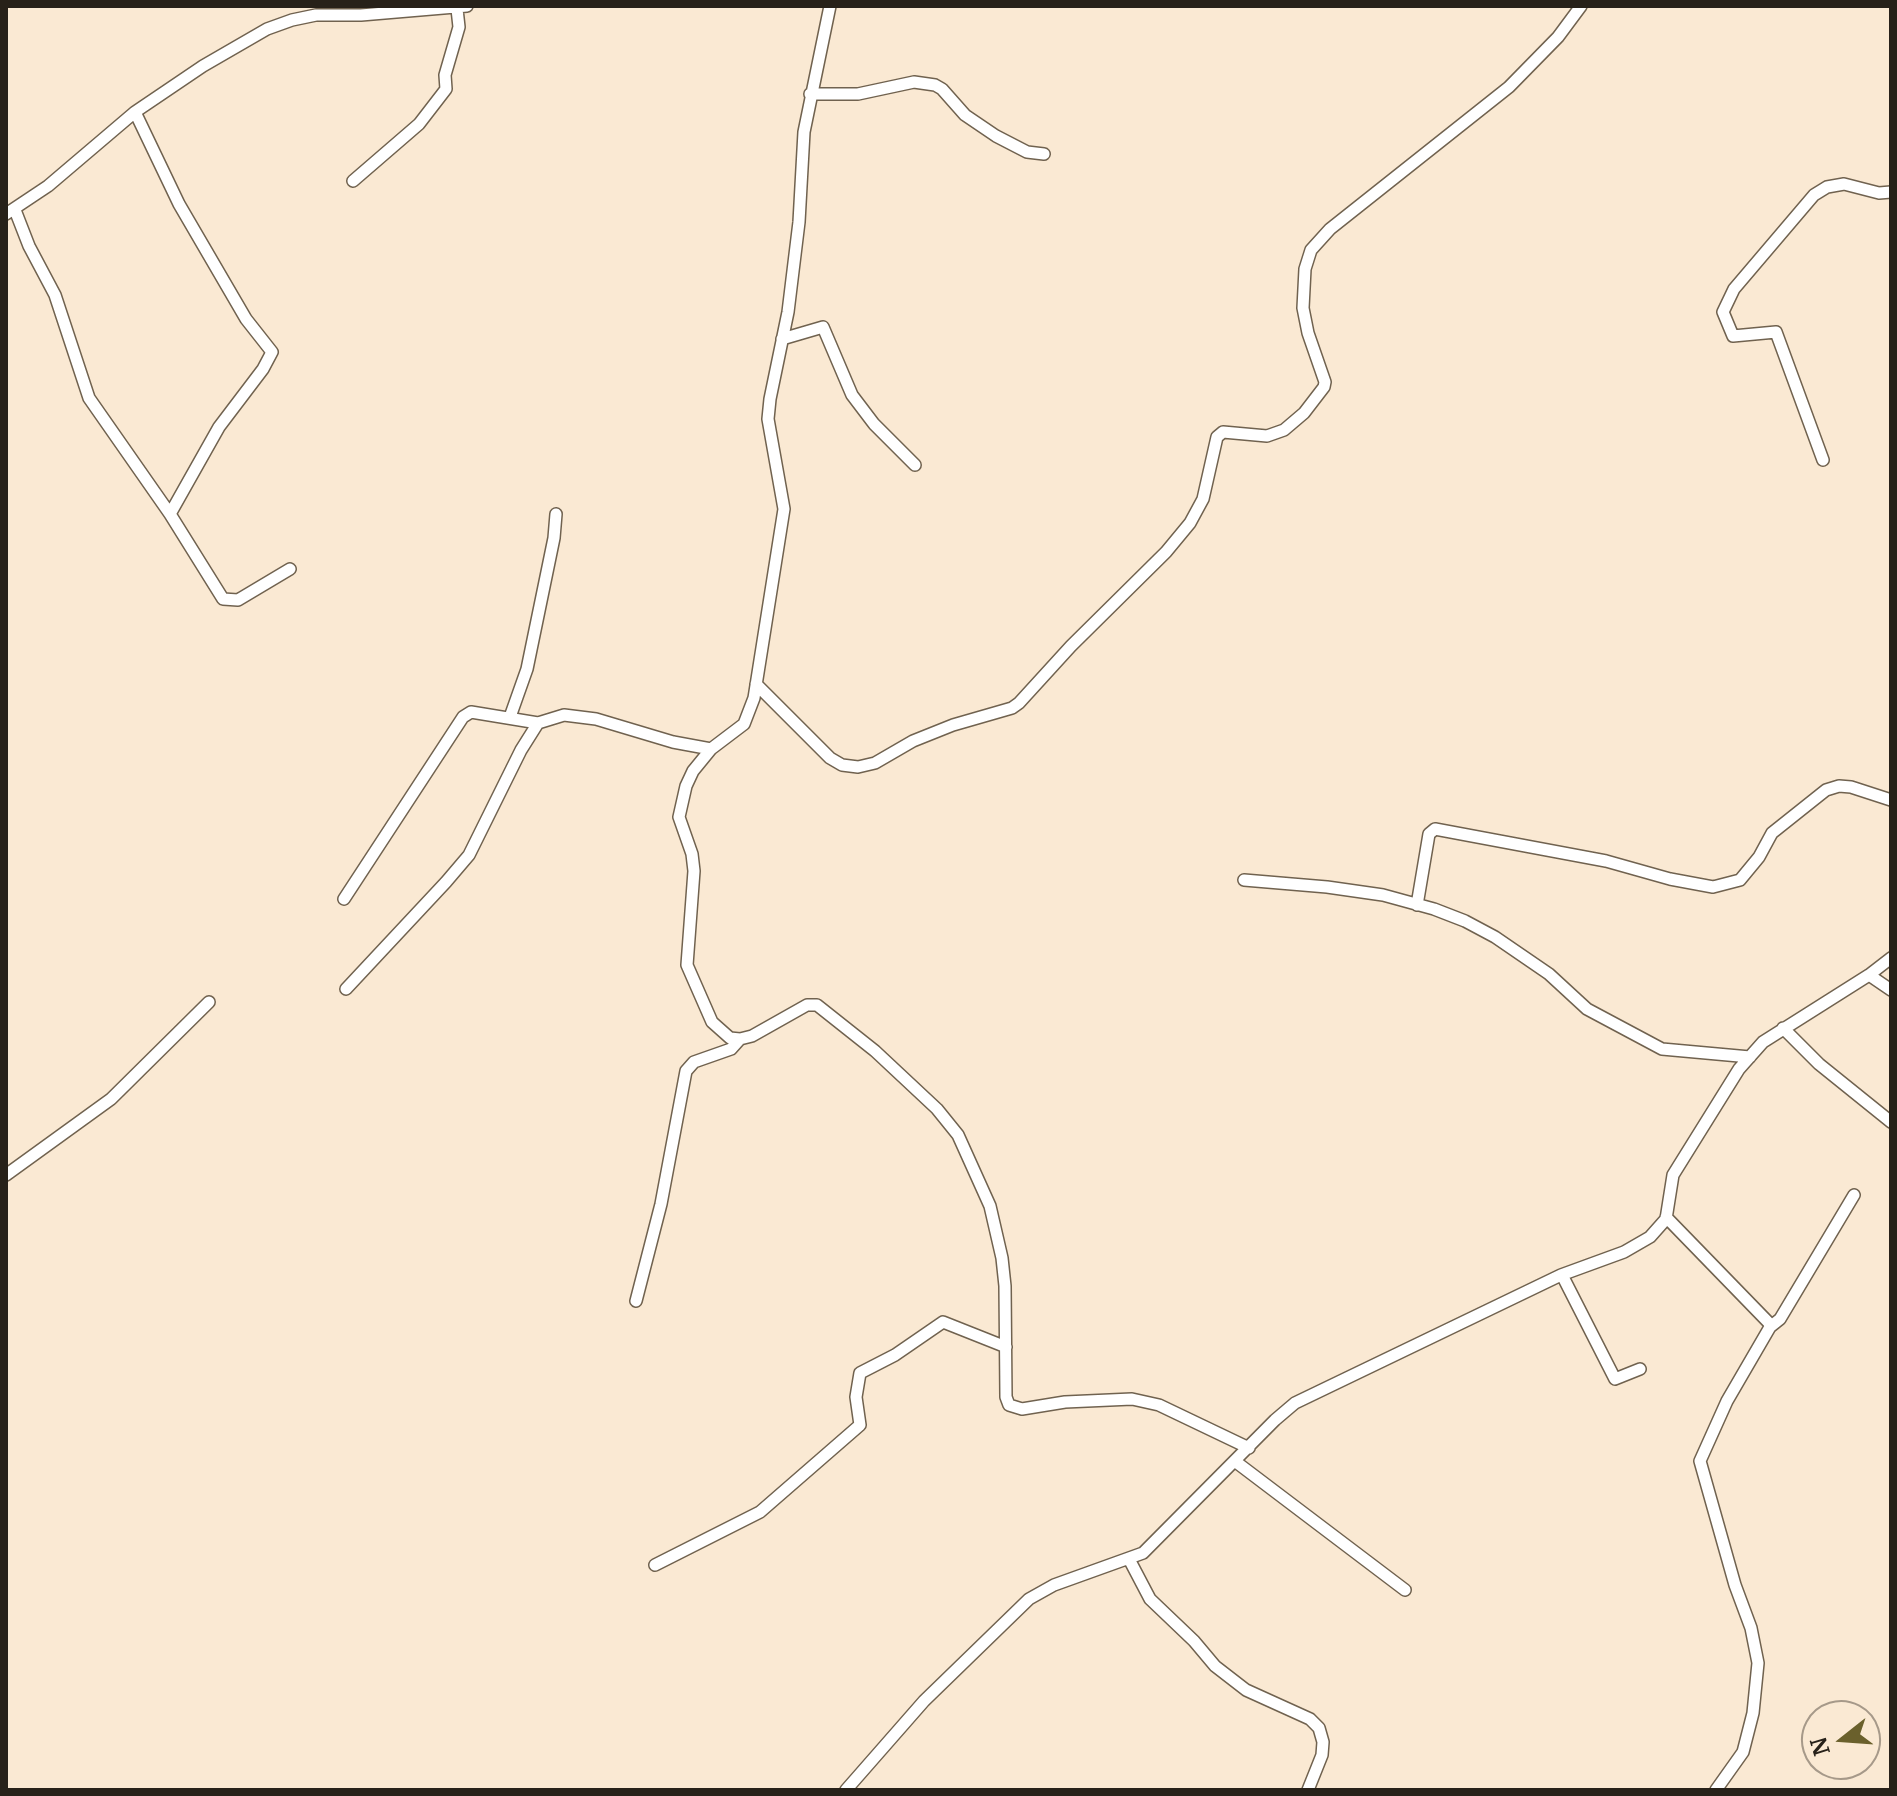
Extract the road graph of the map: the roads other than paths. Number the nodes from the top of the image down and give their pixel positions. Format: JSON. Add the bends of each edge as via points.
{"nodes":[{"id":1,"x":830,"y":6,"type":"edge"},
{"id":2,"x":1581,"y":6,"type":"edge"},
{"id":3,"x":463,"y":7,"type":"edge"},
{"id":4,"x":357,"y":10,"type":"edge"},
{"id":5,"x":810,"y":94,"type":"junction"},
{"id":6,"x":135,"y":112,"type":"junction"},
{"id":7,"x":1044,"y":154,"type":"dead end"},
{"id":8,"x":353,"y":181,"type":"dead end"},
{"id":9,"x":1891,"y":192,"type":"edge"},
{"id":10,"x":10,"y":212,"type":"edge"},
{"id":11,"x":782,"y":339,"type":"junction"},
{"id":12,"x":1823,"y":460,"type":"dead end"},
{"id":13,"x":915,"y":465,"type":"dead end"},
{"id":14,"x":170,"y":514,"type":"junction"},
{"id":15,"x":556,"y":514,"type":"dead end"},
{"id":16,"x":290,"y":569,"type":"dead end"},
{"id":17,"x":756,"y":684,"type":"junction"},
{"id":18,"x":510,"y":717,"type":"junction"},
{"id":19,"x":538,"y":723,"type":"junction"},
{"id":20,"x":711,"y":749,"type":"junction"},
{"id":21,"x":1891,"y":800,"type":"edge"},
{"id":22,"x":1244,"y":880,"type":"dead end"},
{"id":23,"x":344,"y":899,"type":"dead end"},
{"id":24,"x":1417,"y":905,"type":"junction"},
{"id":25,"x":1891,"y":958,"type":"edge"},
{"id":26,"x":1869,"y":975,"type":"junction"},
{"id":27,"x":346,"y":989,"type":"dead end"},
{"id":28,"x":1891,"y":990,"type":"edge"},
{"id":29,"x":209,"y":1002,"type":"dead end"},
{"id":30,"x":1783,"y":1028,"type":"junction"},
{"id":31,"x":740,"y":1039,"type":"junction"},
{"id":32,"x":1750,"y":1057,"type":"junction"},
{"id":33,"x":1891,"y":1122,"type":"edge"},
{"id":34,"x":6,"y":1175,"type":"edge"},
{"id":35,"x":1854,"y":1195,"type":"dead end"},
{"id":36,"x":1666,"y":1217,"type":"junction"},
{"id":37,"x":1562,"y":1275,"type":"junction"},
{"id":38,"x":636,"y":1301,"type":"dead end"},
{"id":39,"x":1770,"y":1327,"type":"junction"},
{"id":40,"x":1006,"y":1347,"type":"junction"},
{"id":41,"x":1640,"y":1369,"type":"dead end"},
{"id":42,"x":1249,"y":1448,"type":"junction"},
{"id":43,"x":1236,"y":1462,"type":"junction"},
{"id":44,"x":1129,"y":1559,"type":"junction"},
{"id":45,"x":655,"y":1565,"type":"dead end"},
{"id":46,"x":1405,"y":1590,"type":"dead end"},
{"id":47,"x":846,"y":1790,"type":"edge"},
{"id":48,"x":1308,"y":1790,"type":"edge"},
{"id":49,"x":1716,"y":1790,"type":"edge"}],
"edges":[{"from":1,"to":5,"type":"street"},
{"from":2,"to":17,"type":"street","via":[[1519,77],[1311,250],[1303,308],[1324,387],[1284,430],[1267,436],[1223,432],[1217,437],[1203,499],[1190,523],[1019,703],[858,767],[830,758]]},
{"from":3,"to":4,"type":"street"},
{"from":3,"to":8,"type":"street","via":[[446,89],[419,124]]},
{"from":4,"to":6,"type":"street","via":[[267,29]]},
{"from":5,"to":7,"type":"street","via":[[858,94],[914,82],[935,85],[996,136],[1027,152]]},
{"from":5,"to":11,"type":"street"},
{"from":6,"to":10,"type":"street"},
{"from":6,"to":14,"type":"street","via":[[179,204],[246,319],[272,352],[219,427]]},
{"from":9,"to":12,"type":"street","via":[[1844,184],[1814,195],[1734,289],[1723,312],[1733,336],[1776,332]]},
{"from":10,"to":14,"type":"street","via":[[55,295],[89,398]]},
{"from":11,"to":13,"type":"street","via":[[823,327],[852,395]]},
{"from":11,"to":17,"type":"street","via":[[768,419],[784,509]]},
{"from":14,"to":16,"type":"street","via":[[223,599],[238,600]]},
{"from":15,"to":18,"type":"street","via":[[527,669]]},
{"from":17,"to":20,"type":"street","via":[[744,724]]},
{"from":18,"to":19,"type":"street"},
{"from":18,"to":23,"type":"street","via":[[471,712],[463,717]]},
{"from":19,"to":20,"type":"street","via":[[564,715],[596,719]]},
{"from":19,"to":27,"type":"street","via":[[469,855]]},
{"from":20,"to":31,"type":"street","via":[[693,771],[679,817],[694,871],[687,965],[712,1022],[730,1038]]},
{"from":21,"to":24,"type":"street","via":[[1851,787],[1826,790],[1780,825],[1740,880],[1713,887],[1435,829],[1429,834]]},
{"from":22,"to":24,"type":"street","via":[[1383,895]]},
{"from":24,"to":32,"type":"street","via":[[1495,937],[1549,974],[1587,1009],[1662,1049]]},
{"from":25,"to":26,"type":"street"},
{"from":26,"to":28,"type":"street"},
{"from":26,"to":30,"type":"street"},
{"from":29,"to":34,"type":"street","via":[[111,1099]]},
{"from":30,"to":32,"type":"street"},
{"from":30,"to":33,"type":"street"},
{"from":31,"to":38,"type":"street","via":[[731,1049],[694,1062],[686,1071],[656,1228]]},
{"from":31,"to":40,"type":"street","via":[[807,1005],[817,1005],[937,1109],[958,1135],[990,1206],[1002,1258]]},
{"from":32,"to":36,"type":"street","via":[[1673,1175]]},
{"from":35,"to":39,"type":"street","via":[[1780,1319]]},
{"from":36,"to":37,"type":"street","via":[[1650,1237],[1624,1252]]},
{"from":36,"to":39,"type":"street"},
{"from":37,"to":41,"type":"street","via":[[1615,1379]]},
{"from":37,"to":42,"type":"street","via":[[1295,1403]]},
{"from":39,"to":49,"type":"street","via":[[1700,1461],[1758,1663],[1743,1752]]},
{"from":40,"to":42,"type":"street","via":[[1006,1397],[1014,1408],[1132,1399],[1159,1405]]},
{"from":40,"to":45,"type":"street","via":[[943,1322],[860,1373],[860,1425],[760,1512]]},
{"from":42,"to":43,"type":"street"},
{"from":43,"to":44,"type":"street","via":[[1143,1553]]},
{"from":43,"to":46,"type":"street"},
{"from":44,"to":47,"type":"street","via":[[1029,1599],[924,1701]]},
{"from":44,"to":48,"type":"street","via":[[1150,1599],[1215,1666],[1246,1690],[1319,1728],[1322,1755]]}]}
